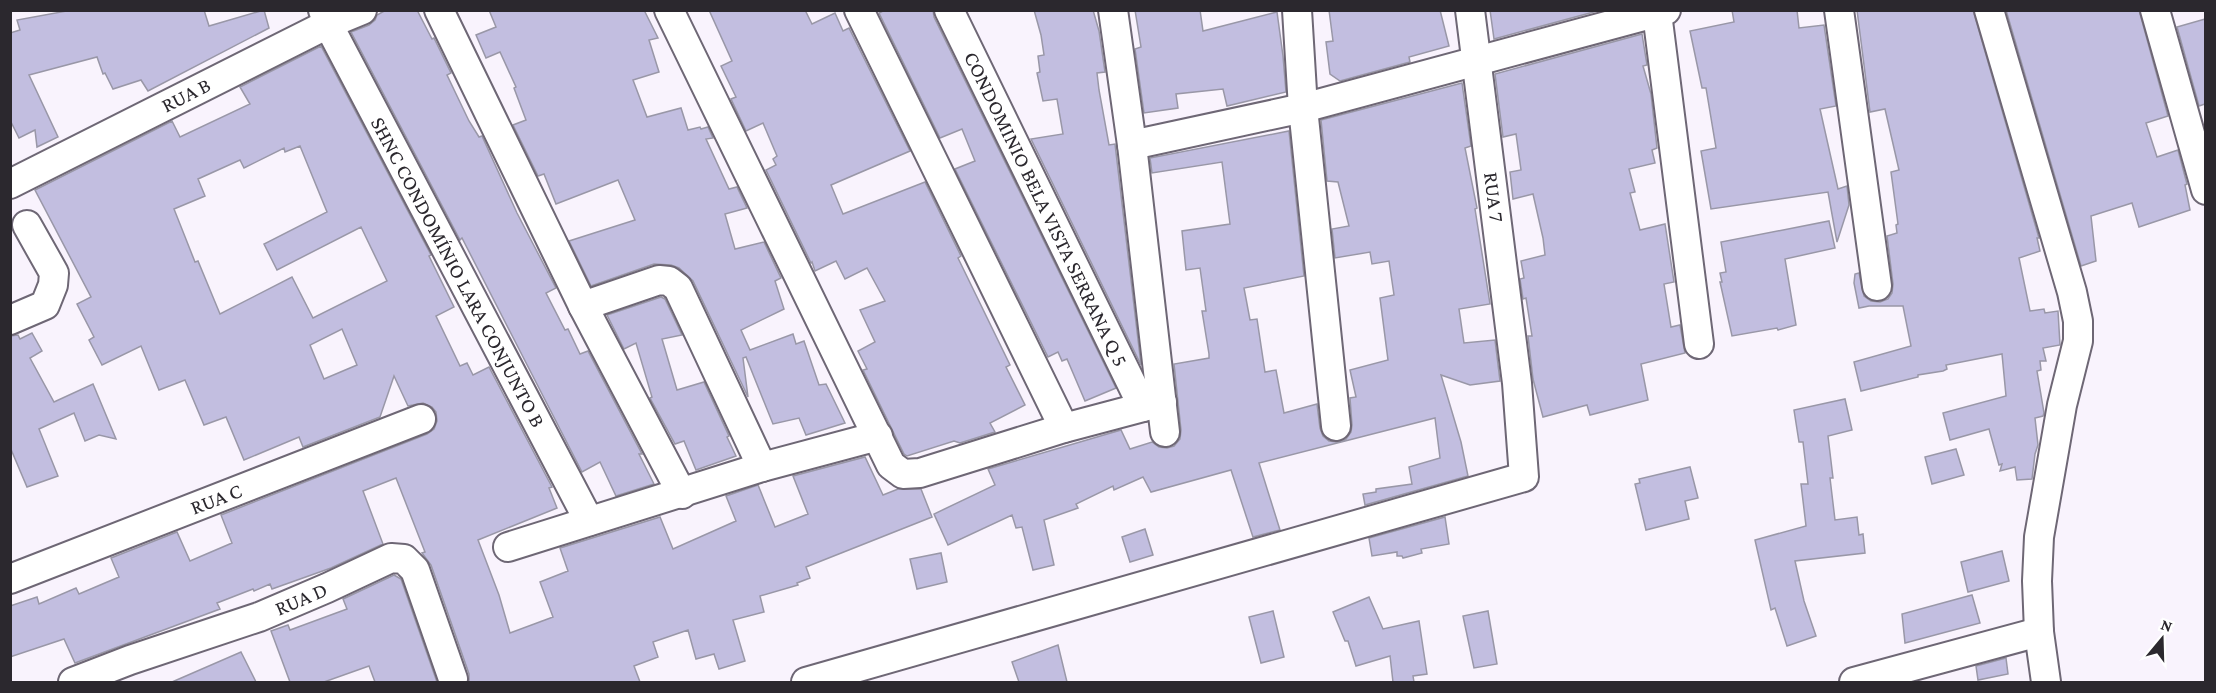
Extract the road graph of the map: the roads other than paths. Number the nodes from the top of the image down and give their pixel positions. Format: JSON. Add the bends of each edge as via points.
{"nodes":[{"id":1,"x":362,"y":10,"type":"edge"},
{"id":2,"x":439,"y":10,"type":"edge"},
{"id":3,"x":669,"y":10,"type":"edge"},
{"id":4,"x":859,"y":10,"type":"edge"},
{"id":5,"x":949,"y":10,"type":"edge"},
{"id":6,"x":1113,"y":10,"type":"edge"},
{"id":7,"x":1297,"y":10,"type":"edge"},
{"id":8,"x":1470,"y":10,"type":"edge"},
{"id":9,"x":1839,"y":10,"type":"edge"},
{"id":10,"x":1989,"y":10,"type":"edge"},
{"id":11,"x":2155,"y":10,"type":"edge"},
{"id":12,"x":1662,"y":12,"type":"edge"},
{"id":13,"x":326,"y":17,"type":"edge"},
{"id":14,"x":1476,"y":60,"type":"junction"},
{"id":15,"x":1303,"y":108,"type":"junction"},
{"id":16,"x":1132,"y":145,"type":"junction"},
{"id":17,"x":10,"y":184,"type":"edge"},
{"id":18,"x":2205,"y":190,"type":"edge"},
{"id":19,"x":27,"y":225,"type":"dead end"},
{"id":20,"x":1877,"y":286,"type":"dead end"},
{"id":21,"x":583,"y":306,"type":"junction"},
{"id":22,"x":10,"y":320,"type":"edge"},
{"id":23,"x":1699,"y":344,"type":"dead end"},
{"id":24,"x":1152,"y":405,"type":"junction"},
{"id":25,"x":421,"y":419,"type":"dead end"},
{"id":26,"x":1336,"y":426,"type":"dead end"},
{"id":27,"x":1064,"y":428,"type":"junction"},
{"id":28,"x":1165,"y":432,"type":"dead end"},
{"id":29,"x":878,"y":436,"type":"junction"},
{"id":30,"x":762,"y":467,"type":"junction"},
{"id":31,"x":682,"y":494,"type":"junction"},
{"id":32,"x":589,"y":521,"type":"junction"},
{"id":33,"x":508,"y":547,"type":"dead end"},
{"id":34,"x":10,"y":579,"type":"edge"},
{"id":35,"x":2039,"y":632,"type":"junction"},
{"id":36,"x":858,"y":675,"type":"edge"},
{"id":37,"x":1896,"y":677,"type":"edge"},
{"id":38,"x":453,"y":679,"type":"dead end"},
{"id":39,"x":73,"y":682,"type":"edge"},
{"id":40,"x":806,"y":682,"type":"edge"},
{"id":41,"x":1854,"y":682,"type":"edge"},
{"id":42,"x":2046,"y":682,"type":"edge"}],
"edges":[{"from":1,"to":13,"type":"street","name":"RUA B"},
{"from":2,"to":21,"type":"street"},
{"from":3,"to":29,"type":"street"},
{"from":4,"to":27,"type":"street"},
{"from":5,"to":24,"type":"street","name":"CONDOMINIO BELA VISTA SERRANA Q 5"},
{"from":6,"to":16,"type":"street","name":"CONDOMINIO BELA VISTA SERRANA Q 5"},
{"from":7,"to":15,"type":"street"},
{"from":8,"to":14,"type":"street","name":"RUA 7"},
{"from":9,"to":20,"type":"street"},
{"from":10,"to":35,"type":"street","via":[[2078,321],[2078,341],[2056,434],[2039,537]]},
{"from":11,"to":18,"type":"street"},
{"from":12,"to":14,"type":"street"},
{"from":12,"to":23,"type":"street"},
{"from":13,"to":17,"type":"street","name":"RUA B"},
{"from":13,"to":32,"type":"street","name":"SHNC CONDOMÍNIO LARA CONJUNTO B"},
{"from":14,"to":15,"type":"street"},
{"from":14,"to":36,"type":"street","name":"RUA 7","via":[[1517,383],[1524,477]]},
{"from":15,"to":16,"type":"street"},
{"from":15,"to":26,"type":"street"},
{"from":16,"to":24,"type":"street","name":"CONDOMINIO BELA VISTA SERRANA Q 5"},
{"from":19,"to":22,"type":"street","via":[[54,273],[53,285],[45,305]]},
{"from":21,"to":30,"type":"street","via":[[659,280],[678,288]]},
{"from":21,"to":31,"type":"street"},
{"from":24,"to":27,"type":"street"},
{"from":24,"to":28,"type":"street","name":"CONDOMINIO BELA VISTA SERRANA Q 5"},
{"from":25,"to":34,"type":"street","name":"RUA C"},
{"from":27,"to":29,"type":"street","via":[[920,473],[903,474],[891,465]]},
{"from":29,"to":30,"type":"street"},
{"from":30,"to":31,"type":"street"},
{"from":31,"to":32,"type":"street"},
{"from":32,"to":33,"type":"street"},
{"from":35,"to":37,"type":"street"},
{"from":35,"to":42,"type":"street"},
{"from":36,"to":40,"type":"street"},
{"from":37,"to":41,"type":"street"},
{"from":38,"to":39,"type":"street","name":"RUA D","via":[[415,570],[404,559],[391,558],[259,617]]}]}
